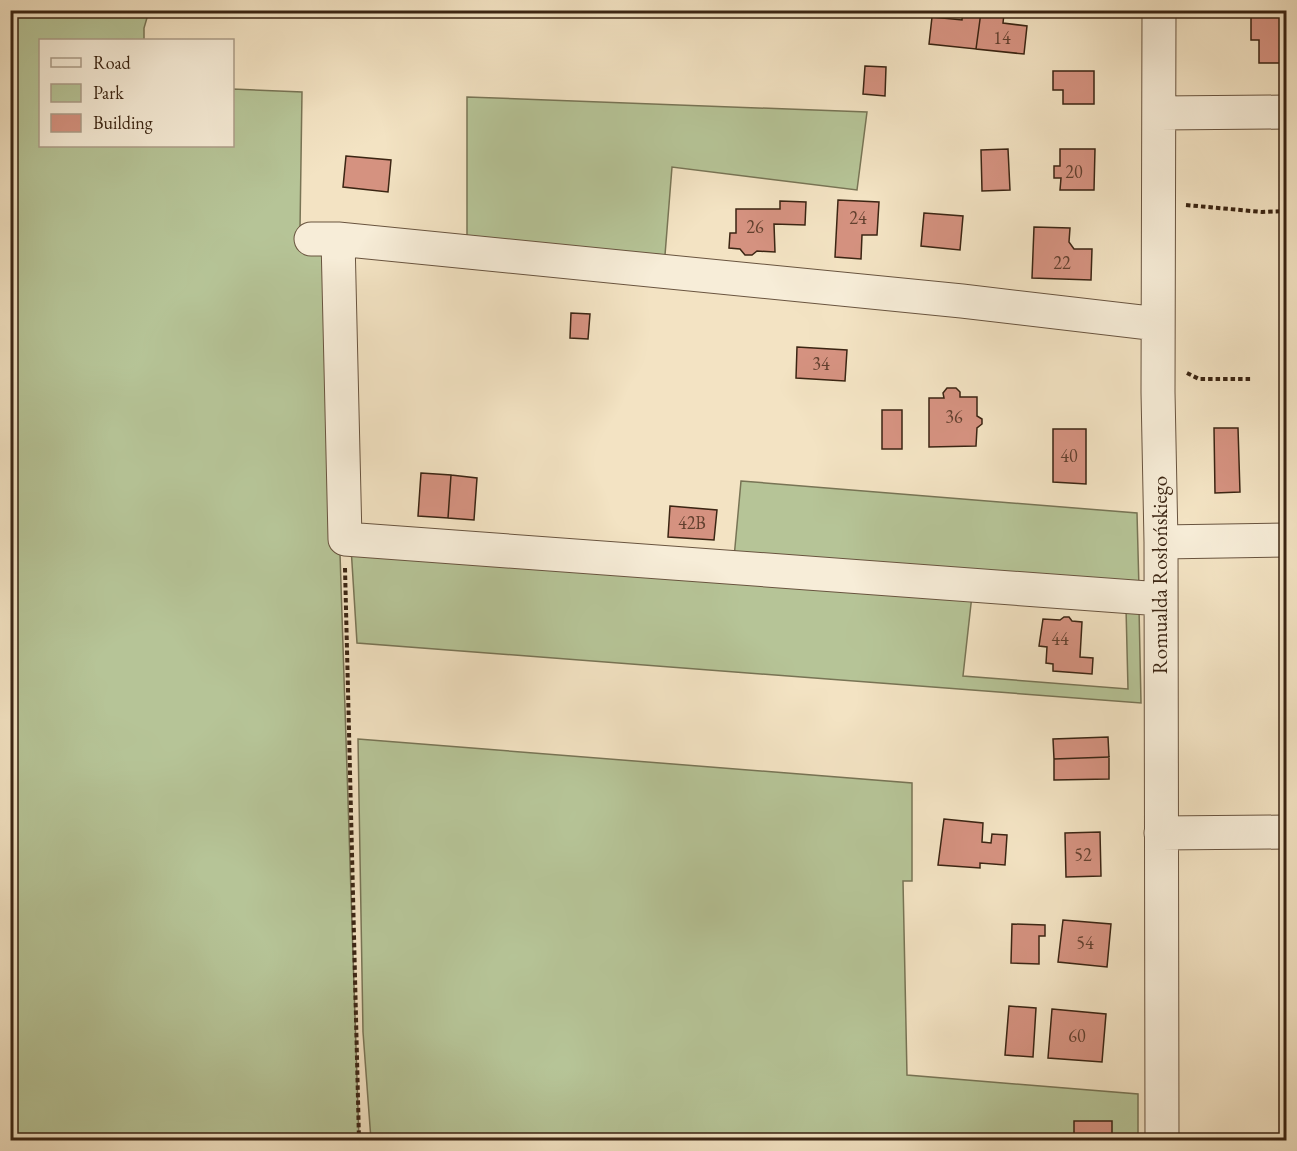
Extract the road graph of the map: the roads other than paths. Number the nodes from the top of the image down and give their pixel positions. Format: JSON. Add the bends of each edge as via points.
{"nodes":[{"id":1,"x":1159,"y":10,"type":"edge"},
{"id":2,"x":1287,"y":112,"type":"edge"},
{"id":3,"x":1160,"y":113,"type":"junction"},
{"id":4,"x":1158,"y":324,"type":"junction"},
{"id":5,"x":1287,"y":540,"type":"edge"},
{"id":6,"x":1161,"y":543,"type":"junction"},
{"id":7,"x":1161,"y":599,"type":"junction"},
{"id":8,"x":1287,"y":832,"type":"edge"},
{"id":9,"x":1161,"y":833,"type":"junction"},
{"id":10,"x":1161,"y":1140,"type":"edge"}],
"edges":[{"from":1,"to":3,"type":"street","name":"Romualda Rosłońskiego"},
{"from":2,"to":3,"type":"street"},
{"from":3,"to":4,"type":"street","name":"Romualda Rosłońskiego"},
{"from":4,"to":6,"type":"street","name":"Romualda Rosłońskiego"},
{"from":4,"to":7,"type":"street","via":[[325,239],[345,539]]},
{"from":5,"to":6,"type":"street"},
{"from":6,"to":7,"type":"street","name":"Romualda Rosłońskiego"},
{"from":7,"to":9,"type":"street","name":"Romualda Rosłońskiego"},
{"from":8,"to":9,"type":"street"},
{"from":9,"to":10,"type":"street","name":"Romualda Rosłońskiego"}]}
